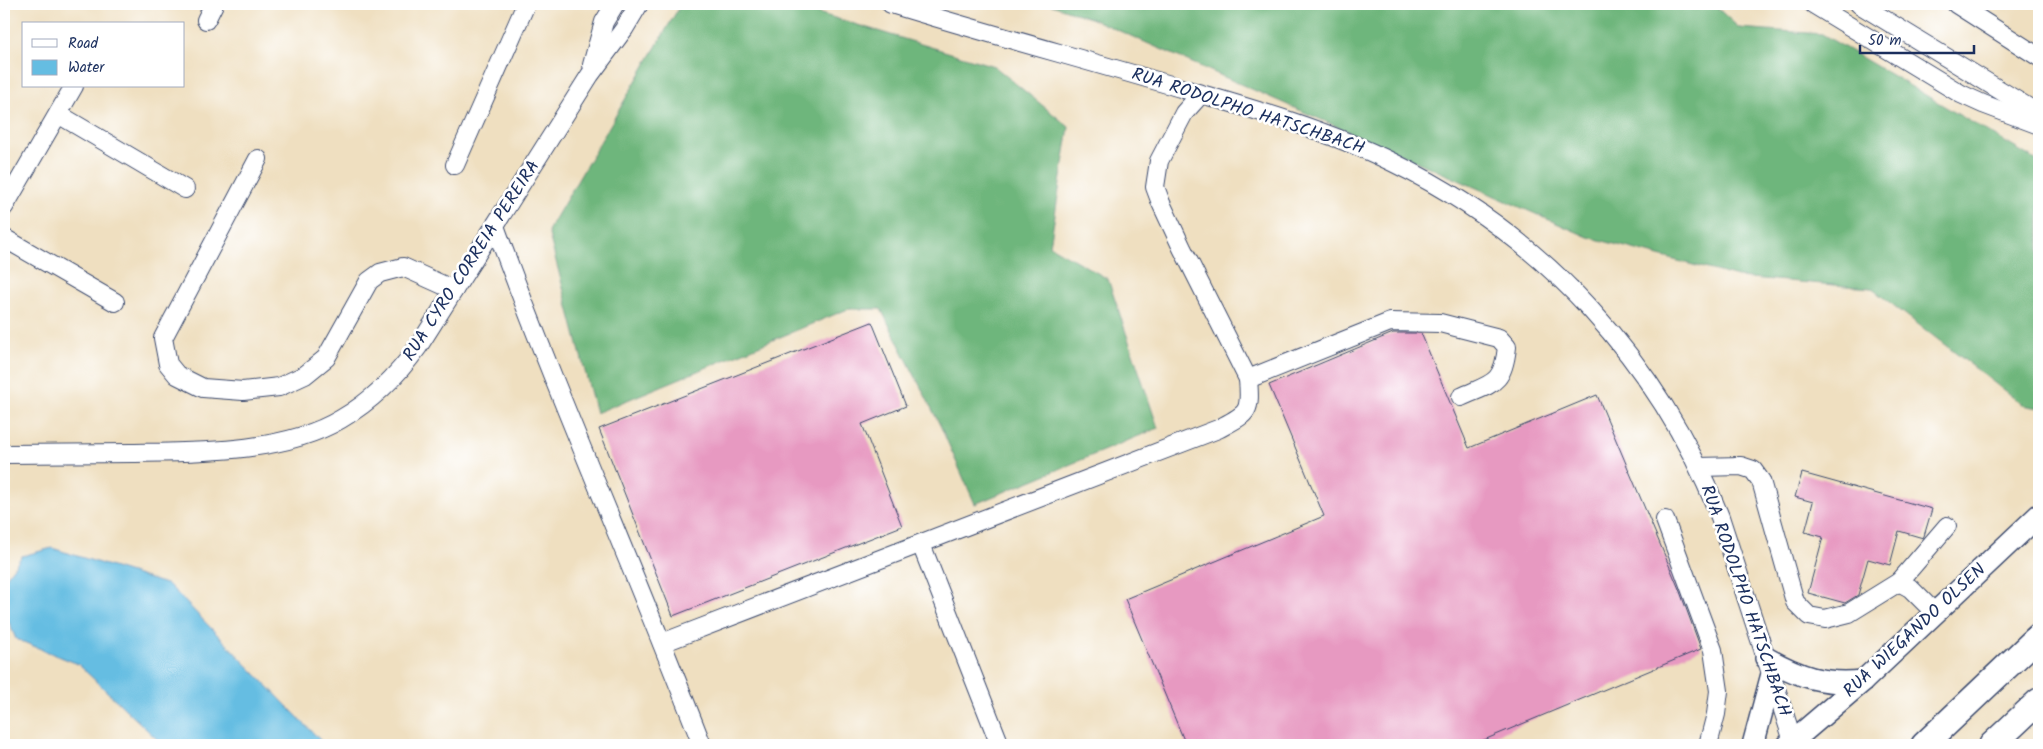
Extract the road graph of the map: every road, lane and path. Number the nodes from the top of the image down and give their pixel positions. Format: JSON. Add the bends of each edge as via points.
{"nodes":[{"id":1,"x":214,"y":4,"type":"edge"},
{"id":2,"x":526,"y":4,"type":"edge"},
{"id":3,"x":615,"y":4,"type":"edge"},
{"id":4,"x":639,"y":4,"type":"edge"},
{"id":5,"x":891,"y":4,"type":"edge"},
{"id":6,"x":1813,"y":4,"type":"edge"},
{"id":7,"x":1860,"y":4,"type":"edge"},
{"id":8,"x":1956,"y":4,"type":"edge"},
{"id":9,"x":206,"y":20,"type":"dead end"},
{"id":10,"x":2039,"y":57,"type":"edge"},
{"id":11,"x":590,"y":75,"type":"junction"},
{"id":12,"x":73,"y":88,"type":"edge"},
{"id":13,"x":1201,"y":94,"type":"junction"},
{"id":14,"x":58,"y":114,"type":"junction"},
{"id":15,"x":2039,"y":114,"type":"edge"},
{"id":16,"x":2039,"y":125,"type":"edge"},
{"id":17,"x":258,"y":159,"type":"dead end"},
{"id":18,"x":455,"y":164,"type":"dead end"},
{"id":19,"x":185,"y":189,"type":"dead end"},
{"id":20,"x":4,"y":207,"type":"edge"},
{"id":21,"x":495,"y":226,"type":"junction"},
{"id":22,"x":4,"y":238,"type":"edge"},
{"id":23,"x":454,"y":290,"type":"junction"},
{"id":24,"x":115,"y":302,"type":"dead end"},
{"id":25,"x":1248,"y":379,"type":"junction"},
{"id":26,"x":1461,"y":397,"type":"dead end"},
{"id":27,"x":4,"y":454,"type":"edge"},
{"id":28,"x":1698,"y":467,"type":"junction"},
{"id":29,"x":2039,"y":515,"type":"edge"},
{"id":30,"x":1665,"y":520,"type":"dead end"},
{"id":31,"x":1947,"y":526,"type":"dead end"},
{"id":32,"x":920,"y":544,"type":"junction"},
{"id":33,"x":1900,"y":582,"type":"junction"},
{"id":34,"x":1935,"y":613,"type":"junction"},
{"id":35,"x":2039,"y":636,"type":"edge"},
{"id":36,"x":662,"y":642,"type":"junction"},
{"id":37,"x":1769,"y":666,"type":"junction"},
{"id":38,"x":1863,"y":681,"type":"junction"},
{"id":39,"x":2039,"y":701,"type":"edge"},
{"id":40,"x":1790,"y":743,"type":"edge"},
{"id":41,"x":702,"y":745,"type":"edge"},
{"id":42,"x":1000,"y":745,"type":"edge"},
{"id":43,"x":1708,"y":745,"type":"edge"},
{"id":44,"x":1753,"y":745,"type":"edge"},
{"id":45,"x":1924,"y":745,"type":"edge"},
{"id":46,"x":1992,"y":745,"type":"edge"}],
"edges":[{"from":1,"to":9,"type":"street"},
{"from":2,"to":18,"type":"street"},
{"from":3,"to":11,"type":"street","name":"RUA CYRO CORREIA PEREIRA","via":[[604,22]]},
{"from":4,"to":11,"type":"street","name":"RUA CYRO CORREIA PEREIRA"},
{"from":5,"to":13,"type":"street","name":"RUA RODOLPHO HATSCHBACH"},
{"from":6,"to":16,"type":"street","via":[[1961,94]]},
{"from":7,"to":15,"type":"street"},
{"from":8,"to":10,"type":"street"},
{"from":11,"to":21,"type":"street","name":"RUA CYRO CORREIA PEREIRA"},
{"from":12,"to":14,"type":"street"},
{"from":13,"to":25,"type":"street","via":[[1184,113],[1159,161],[1155,187]]},
{"from":13,"to":28,"type":"street","name":"RUA RODOLPHO HATSCHBACH","via":[[1312,129],[1372,153],[1431,183],[1508,232],[1566,283],[1621,343],[1655,391]]},
{"from":14,"to":19,"type":"street"},
{"from":14,"to":20,"type":"street"},
{"from":17,"to":23,"type":"street","via":[[164,338],[168,364],[177,376],[204,388],[222,391],[279,387],[305,375],[326,358],[369,281],[380,272],[403,268]]},
{"from":21,"to":23,"type":"street","name":"RUA CYRO CORREIA PEREIRA"},
{"from":21,"to":36,"type":"street"},
{"from":22,"to":24,"type":"street"},
{"from":23,"to":27,"type":"street","name":"RUA CYRO CORREIA PEREIRA","via":[[418,347],[388,384],[340,420],[313,432],[256,446],[199,452]]},
{"from":25,"to":26,"type":"street","via":[[1390,322],[1440,323],[1499,338],[1507,347],[1505,365],[1496,381]]},
{"from":25,"to":32,"type":"street","via":[[1250,403],[1241,417],[1218,429]]},
{"from":28,"to":33,"type":"street","via":[[1740,466],[1753,470],[1761,481],[1795,602],[1809,616],[1825,619],[1849,613]]},
{"from":28,"to":37,"type":"street","name":"RUA RODOLPHO HATSCHBACH","via":[[1720,517]]},
{"from":29,"to":34,"type":"main road","name":"RUA WIEGANDO OLSEN"},
{"from":30,"to":43,"type":"street","via":[[1713,650],[1719,691]]},
{"from":31,"to":33,"type":"street"},
{"from":32,"to":36,"type":"street"},
{"from":32,"to":42,"type":"street"},
{"from":33,"to":34,"type":"street"},
{"from":34,"to":38,"type":"main road","name":"RUA WIEGANDO OLSEN"},
{"from":35,"to":45,"type":"highway"},
{"from":36,"to":41,"type":"street"},
{"from":37,"to":38,"type":"main road","via":[[1811,679],[1844,683]]},
{"from":37,"to":40,"type":"street","name":"RUA RODOLPHO HATSCHBACH"},
{"from":37,"to":44,"type":"main road"},
{"from":38,"to":40,"type":"main road","name":"RUA WIEGANDO OLSEN"},
{"from":39,"to":46,"type":"highway"}]}
